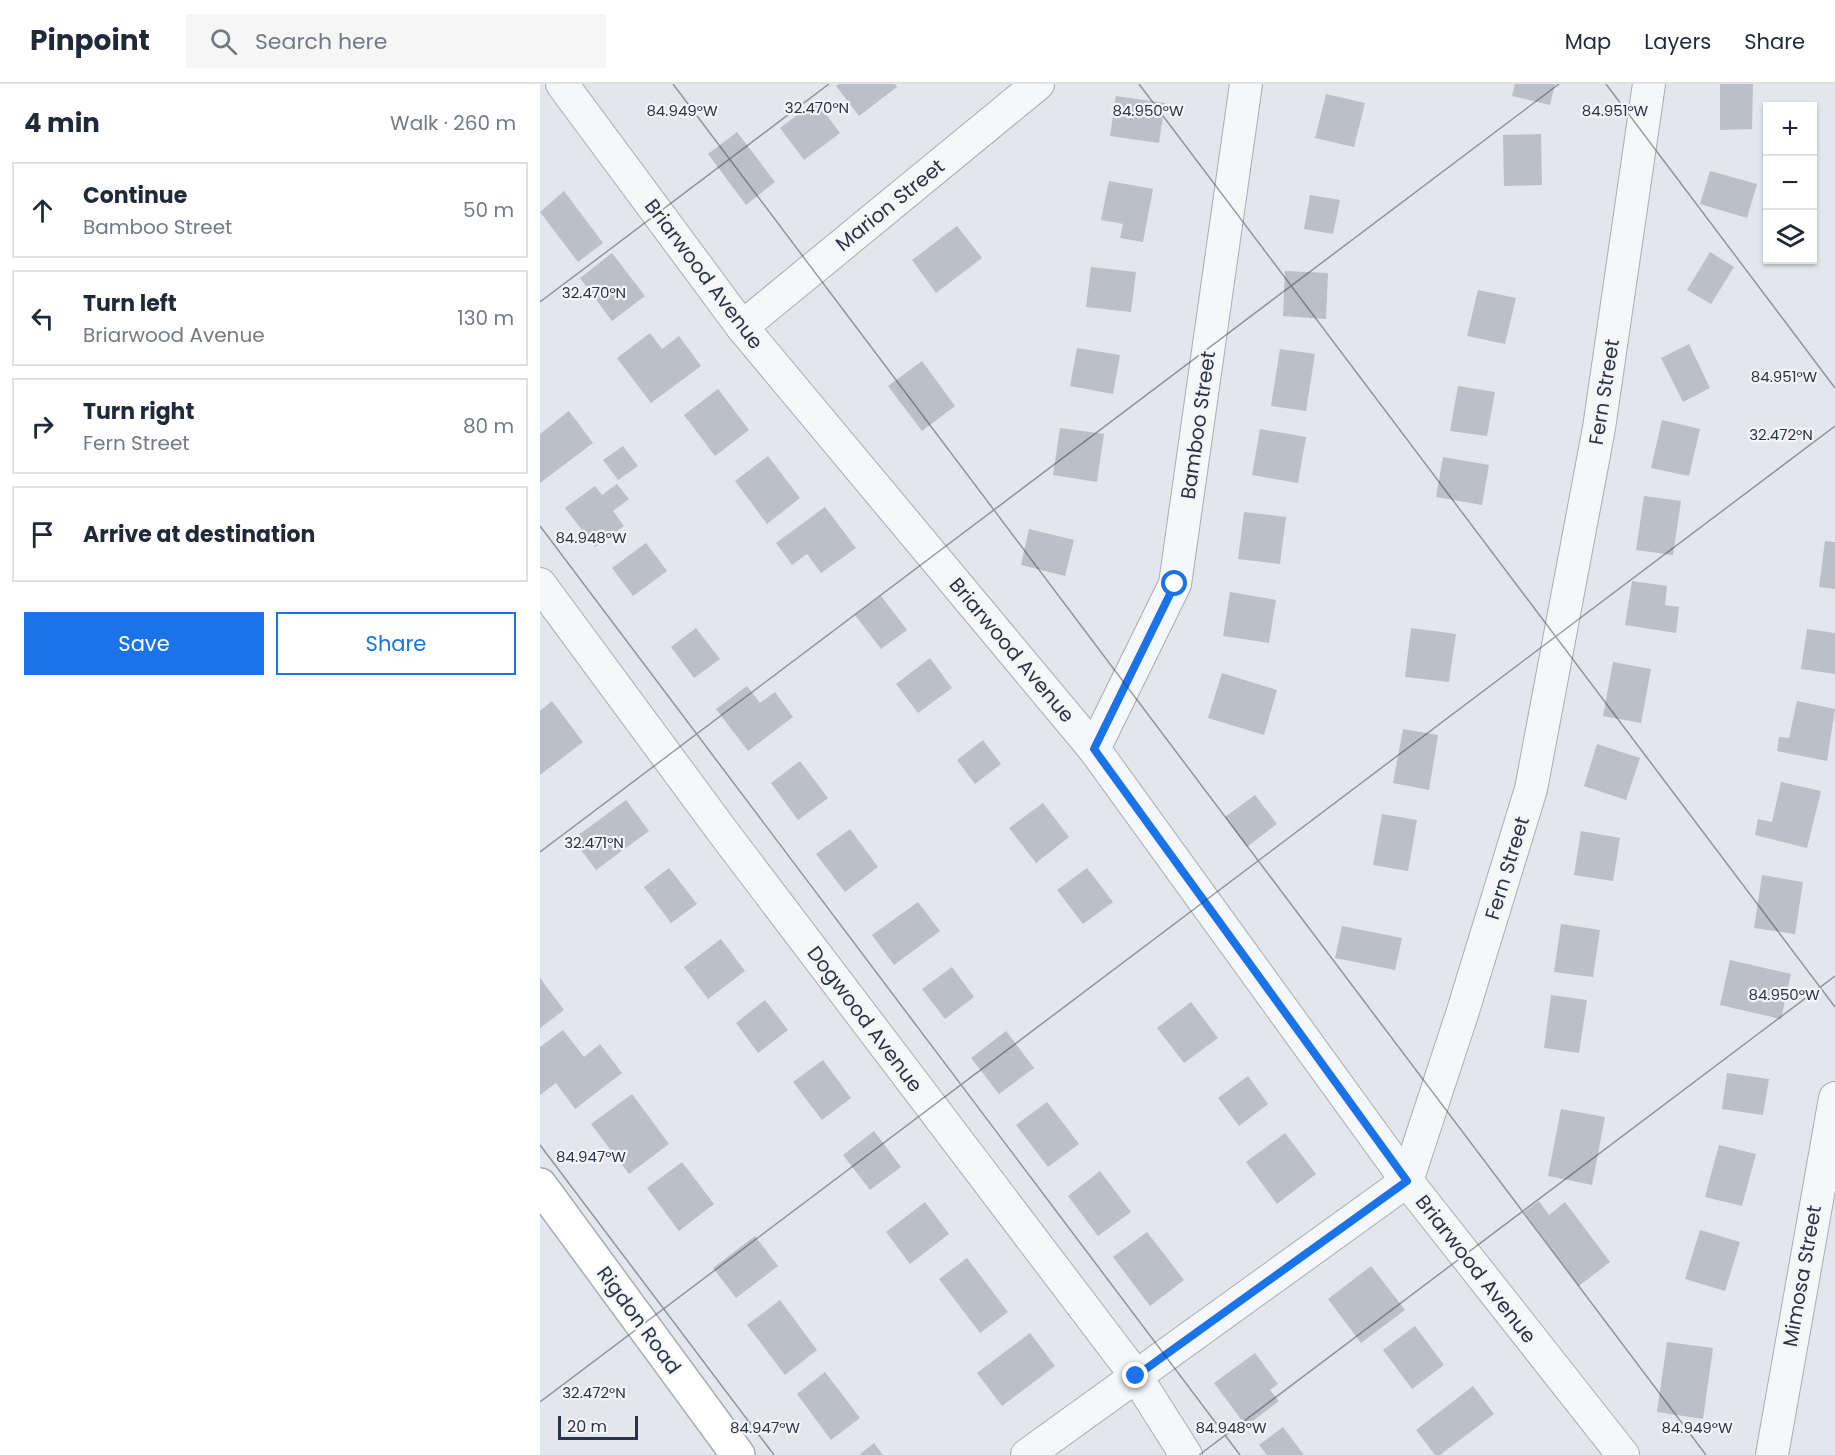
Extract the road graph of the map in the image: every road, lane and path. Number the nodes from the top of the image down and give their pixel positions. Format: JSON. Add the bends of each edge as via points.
{"nodes":[{"id":1,"x":562,"y":84,"type":"edge"},
{"id":2,"x":1038,"y":84,"type":"edge"},
{"id":3,"x":1246,"y":84,"type":"edge"},
{"id":4,"x":1649,"y":84,"type":"edge"},
{"id":5,"x":742,"y":327,"type":"junction"},
{"id":6,"x":540,"y":584,"type":"edge"},
{"id":7,"x":1094,"y":749,"type":"junction"},
{"id":8,"x":1835,"y":1098,"type":"edge"},
{"id":9,"x":1407,"y":1181,"type":"junction"},
{"id":10,"x":540,"y":1185,"type":"edge"},
{"id":11,"x":1136,"y":1376,"type":"junction"},
{"id":12,"x":738,"y":1455,"type":"edge"},
{"id":13,"x":1027,"y":1455,"type":"edge"},
{"id":14,"x":1186,"y":1455,"type":"edge"},
{"id":15,"x":1623,"y":1455,"type":"edge"},
{"id":16,"x":1772,"y":1455,"type":"edge"}],
"edges":[{"from":1,"to":5,"type":"street","name":"Briarwood Avenue"},
{"from":2,"to":5,"type":"street","name":"Marion Street"},
{"from":3,"to":7,"type":"street","name":"Bamboo Street","via":[[1175,584]]},
{"from":4,"to":9,"type":"street","name":"Fern Street","via":[[1599,428],[1532,789]]},
{"from":5,"to":7,"type":"street","name":"Briarwood Avenue"},
{"from":6,"to":11,"type":"street","name":"Dogwood Avenue"},
{"from":7,"to":9,"type":"street","name":"Briarwood Avenue"},
{"from":8,"to":16,"type":"street","name":"Mimosa Street"},
{"from":9,"to":11,"type":"street"},
{"from":9,"to":15,"type":"street","name":"Briarwood Avenue"},
{"from":10,"to":12,"type":"street","name":"Rigdon Road"},
{"from":11,"to":13,"type":"street"},
{"from":11,"to":14,"type":"street","name":"Dogwood Avenue"}]}
